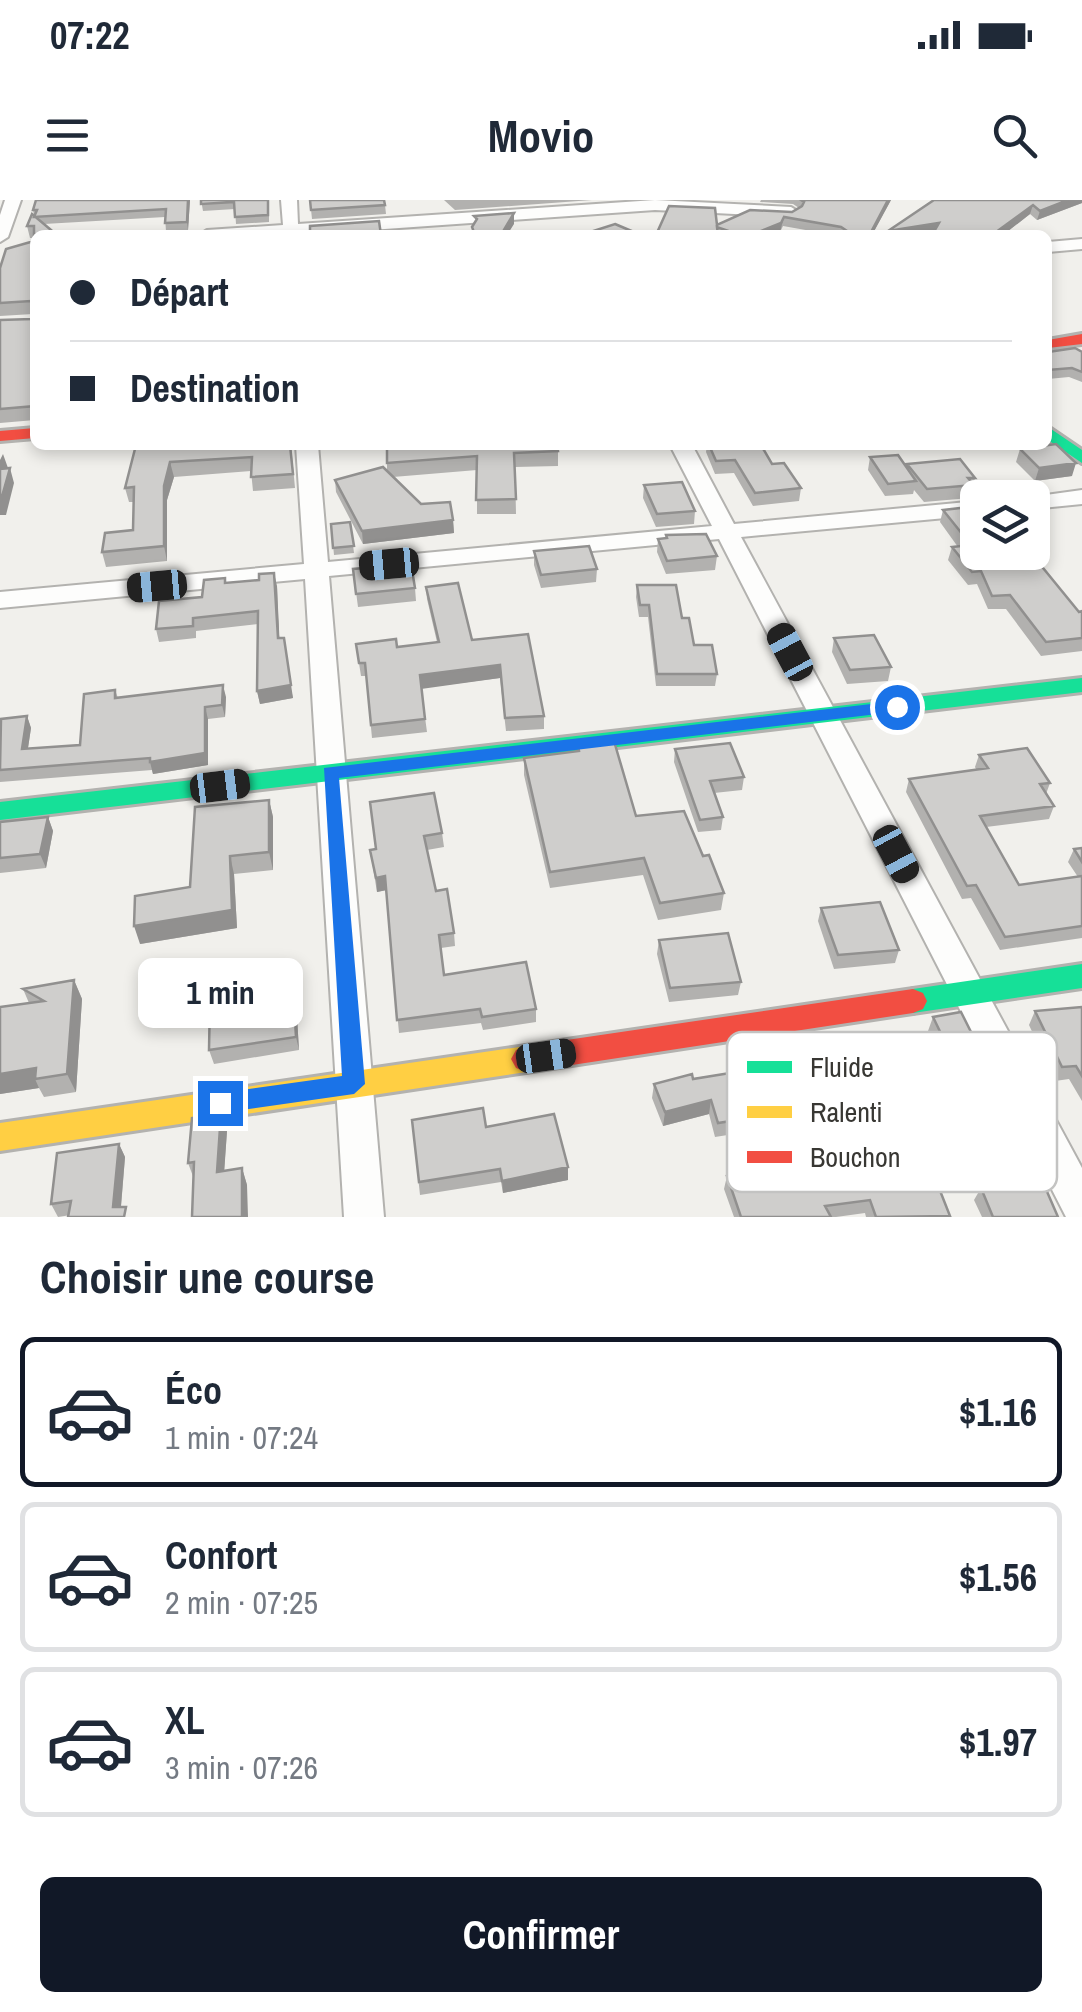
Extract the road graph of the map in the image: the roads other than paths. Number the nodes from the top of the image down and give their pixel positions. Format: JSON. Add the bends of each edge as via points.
{"nodes":[{"id":1,"x":13,"y":200,"type":"edge"},
{"id":2,"x":288,"y":200,"type":"edge"},
{"id":3,"x":794,"y":206,"type":"edge"},
{"id":4,"x":291,"y":230,"type":"edge"},
{"id":5,"x":330,"y":230,"type":"edge"},
{"id":6,"x":0,"y":237,"type":"edge"},
{"id":7,"x":1082,"y":244,"type":"edge"},
{"id":8,"x":1052,"y":248,"type":"edge"},
{"id":9,"x":1082,"y":339,"type":"edge"},
{"id":10,"x":1052,"y":343,"type":"edge"},
{"id":11,"x":30,"y":433,"type":"edge"},
{"id":12,"x":1052,"y":435,"type":"edge"},
{"id":13,"x":0,"y":436,"type":"edge"},
{"id":14,"x":307,"y":450,"type":"edge"},
{"id":15,"x":684,"y":450,"type":"edge"},
{"id":16,"x":1082,"y":458,"type":"edge"},
{"id":17,"x":1082,"y":497,"type":"edge"},
{"id":18,"x":1050,"y":500,"type":"edge"},
{"id":19,"x":960,"y":510,"type":"edge"},
{"id":20,"x":727,"y":533,"type":"junction"},
{"id":21,"x":314,"y":571,"type":"junction"},
{"id":22,"x":0,"y":600,"type":"edge"},
{"id":23,"x":1082,"y":685,"type":"edge"},
{"id":24,"x":823,"y":715,"type":"junction"},
{"id":25,"x":330,"y":773,"type":"junction"},
{"id":26,"x":0,"y":811,"type":"edge"},
{"id":27,"x":1082,"y":976,"type":"edge"},
{"id":28,"x":969,"y":993,"type":"junction"},
{"id":29,"x":989,"y":1032,"type":"edge"},
{"id":30,"x":354,"y":1084,"type":"junction"},
{"id":31,"x":0,"y":1138,"type":"edge"},
{"id":32,"x":1057,"y":1160,"type":"edge"},
{"id":33,"x":1082,"y":1208,"type":"edge"},
{"id":34,"x":364,"y":1217,"type":"edge"}],
"edges":[{"from":1,"to":6,"type":"street"},
{"from":2,"to":4,"type":"street"},
{"from":3,"to":5,"type":"street","via":[[655,206],[567,218]]},
{"from":7,"to":8,"type":"street"},
{"from":9,"to":10,"type":"street"},
{"from":11,"to":13,"type":"street"},
{"from":12,"to":16,"type":"street"},
{"from":14,"to":21,"type":"street"},
{"from":15,"to":20,"type":"street"},
{"from":17,"to":18,"type":"street"},
{"from":19,"to":20,"type":"street"},
{"from":20,"to":21,"type":"street"},
{"from":20,"to":24,"type":"street"},
{"from":21,"to":22,"type":"street"},
{"from":21,"to":25,"type":"street"},
{"from":23,"to":24,"type":"street"},
{"from":24,"to":25,"type":"street"},
{"from":24,"to":28,"type":"street"},
{"from":25,"to":26,"type":"street"},
{"from":25,"to":30,"type":"street"},
{"from":27,"to":28,"type":"street"},
{"from":28,"to":29,"type":"street"},
{"from":28,"to":30,"type":"street"},
{"from":30,"to":31,"type":"street"},
{"from":30,"to":34,"type":"street"},
{"from":32,"to":33,"type":"street"}]}
